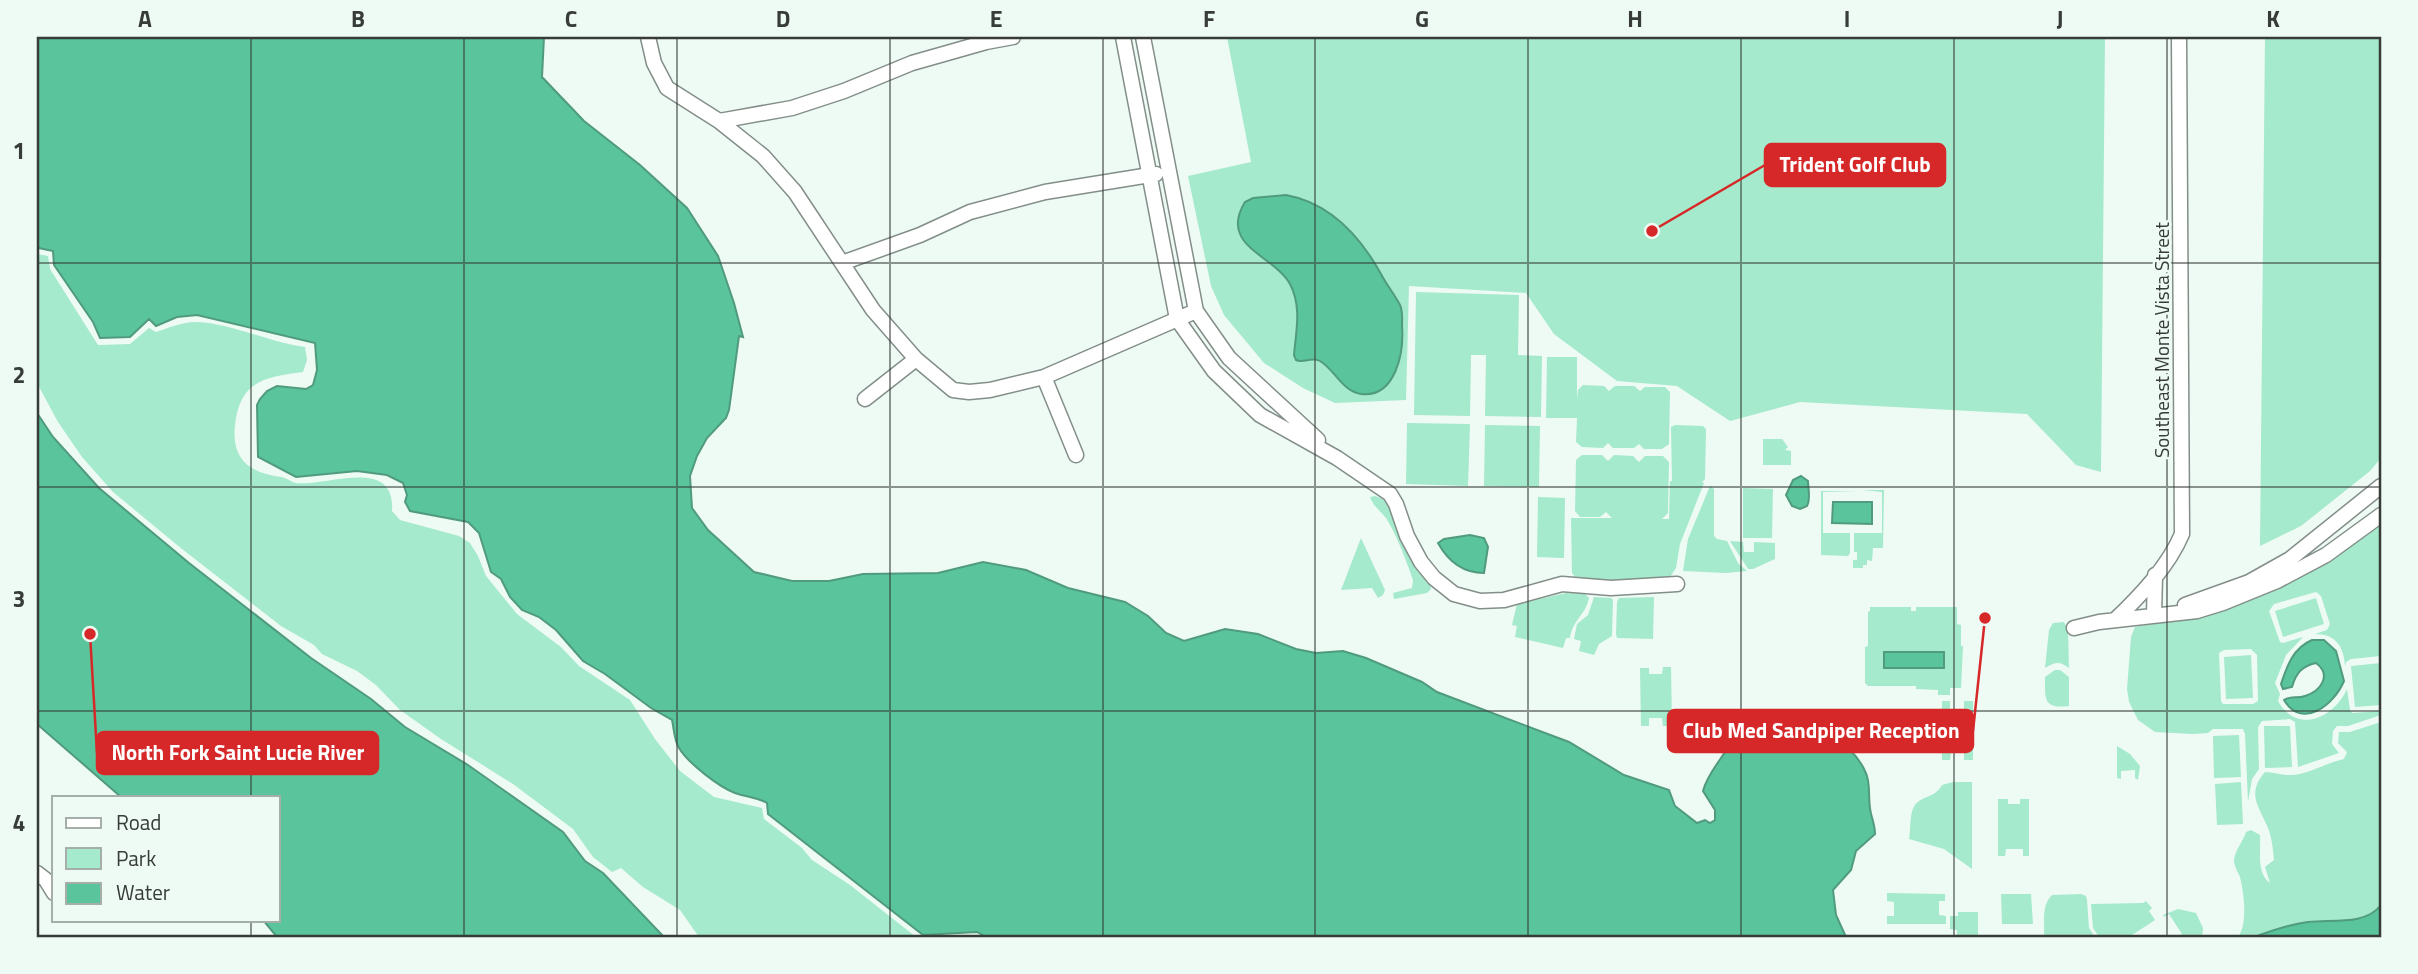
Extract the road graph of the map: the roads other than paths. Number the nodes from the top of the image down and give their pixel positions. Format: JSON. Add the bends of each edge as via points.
{"nodes":[{"id":1,"x":649,"y":37,"type":"edge"},
{"id":2,"x":1013,"y":37,"type":"edge"},
{"id":3,"x":1123,"y":37,"type":"edge"},
{"id":4,"x":1143,"y":37,"type":"edge"},
{"id":5,"x":2179,"y":37,"type":"edge"},
{"id":6,"x":719,"y":121,"type":"junction"},
{"id":7,"x":1167,"y":172,"type":"junction"},
{"id":8,"x":1148,"y":176,"type":"junction"},
{"id":9,"x":842,"y":263,"type":"junction"},
{"id":10,"x":1196,"y":311,"type":"junction"},
{"id":11,"x":1177,"y":319,"type":"junction"},
{"id":12,"x":916,"y":359,"type":"junction"},
{"id":13,"x":1044,"y":377,"type":"junction"},
{"id":14,"x":865,"y":399,"type":"dead end"},
{"id":15,"x":1076,"y":456,"type":"dead end"},
{"id":16,"x":1337,"y":458,"type":"junction"},
{"id":17,"x":2381,"y":486,"type":"edge"},
{"id":18,"x":2381,"y":514,"type":"edge"},
{"id":19,"x":2155,"y":575,"type":"junction"},
{"id":20,"x":1677,"y":584,"type":"dead end"},
{"id":21,"x":2154,"y":615,"type":"junction"},
{"id":22,"x":2115,"y":620,"type":"junction"},
{"id":23,"x":2074,"y":628,"type":"dead end"},
{"id":24,"x":37,"y":873,"type":"edge"},
{"id":25,"x":52,"y":889,"type":"edge"}],
"edges":[{"from":1,"to":6,"type":"street","via":[[654,63],[667,88]]},
{"from":2,"to":6,"type":"street","via":[[912,63],[792,107]]},
{"from":3,"to":8,"type":"street"},
{"from":4,"to":7,"type":"street"},
{"from":5,"to":19,"type":"street","name":"Southeast Monte Vista Street","via":[[2182,534]]},
{"from":6,"to":9,"type":"street","via":[[763,156],[787,183]]},
{"from":7,"to":8,"type":"street"},
{"from":7,"to":10,"type":"street"},
{"from":8,"to":9,"type":"street","via":[[1045,192],[970,212]]},
{"from":8,"to":11,"type":"street"},
{"from":9,"to":12,"type":"street","via":[[873,310]]},
{"from":10,"to":11,"type":"street"},
{"from":10,"to":16,"type":"street","via":[[1229,358]]},
{"from":11,"to":13,"type":"street"},
{"from":11,"to":16,"type":"street","via":[[1214,371],[1260,415]]},
{"from":12,"to":13,"type":"street","via":[[953,390],[990,390]]},
{"from":12,"to":14,"type":"street"},
{"from":13,"to":15,"type":"street"},
{"from":16,"to":20,"type":"street","via":[[1390,494],[1421,562],[1454,594],[1480,601],[1504,600],[1562,584],[1611,588]]},
{"from":17,"to":21,"type":"street","via":[[2290,559],[2249,582]]},
{"from":18,"to":21,"type":"street","via":[[2326,555],[2277,581],[2210,607]]},
{"from":19,"to":21,"type":"street"},
{"from":19,"to":22,"type":"street","name":"Southeast Monte Vista Street"},
{"from":21,"to":22,"type":"street"},
{"from":22,"to":23,"type":"street"},
{"from":24,"to":25,"type":"street"}]}
